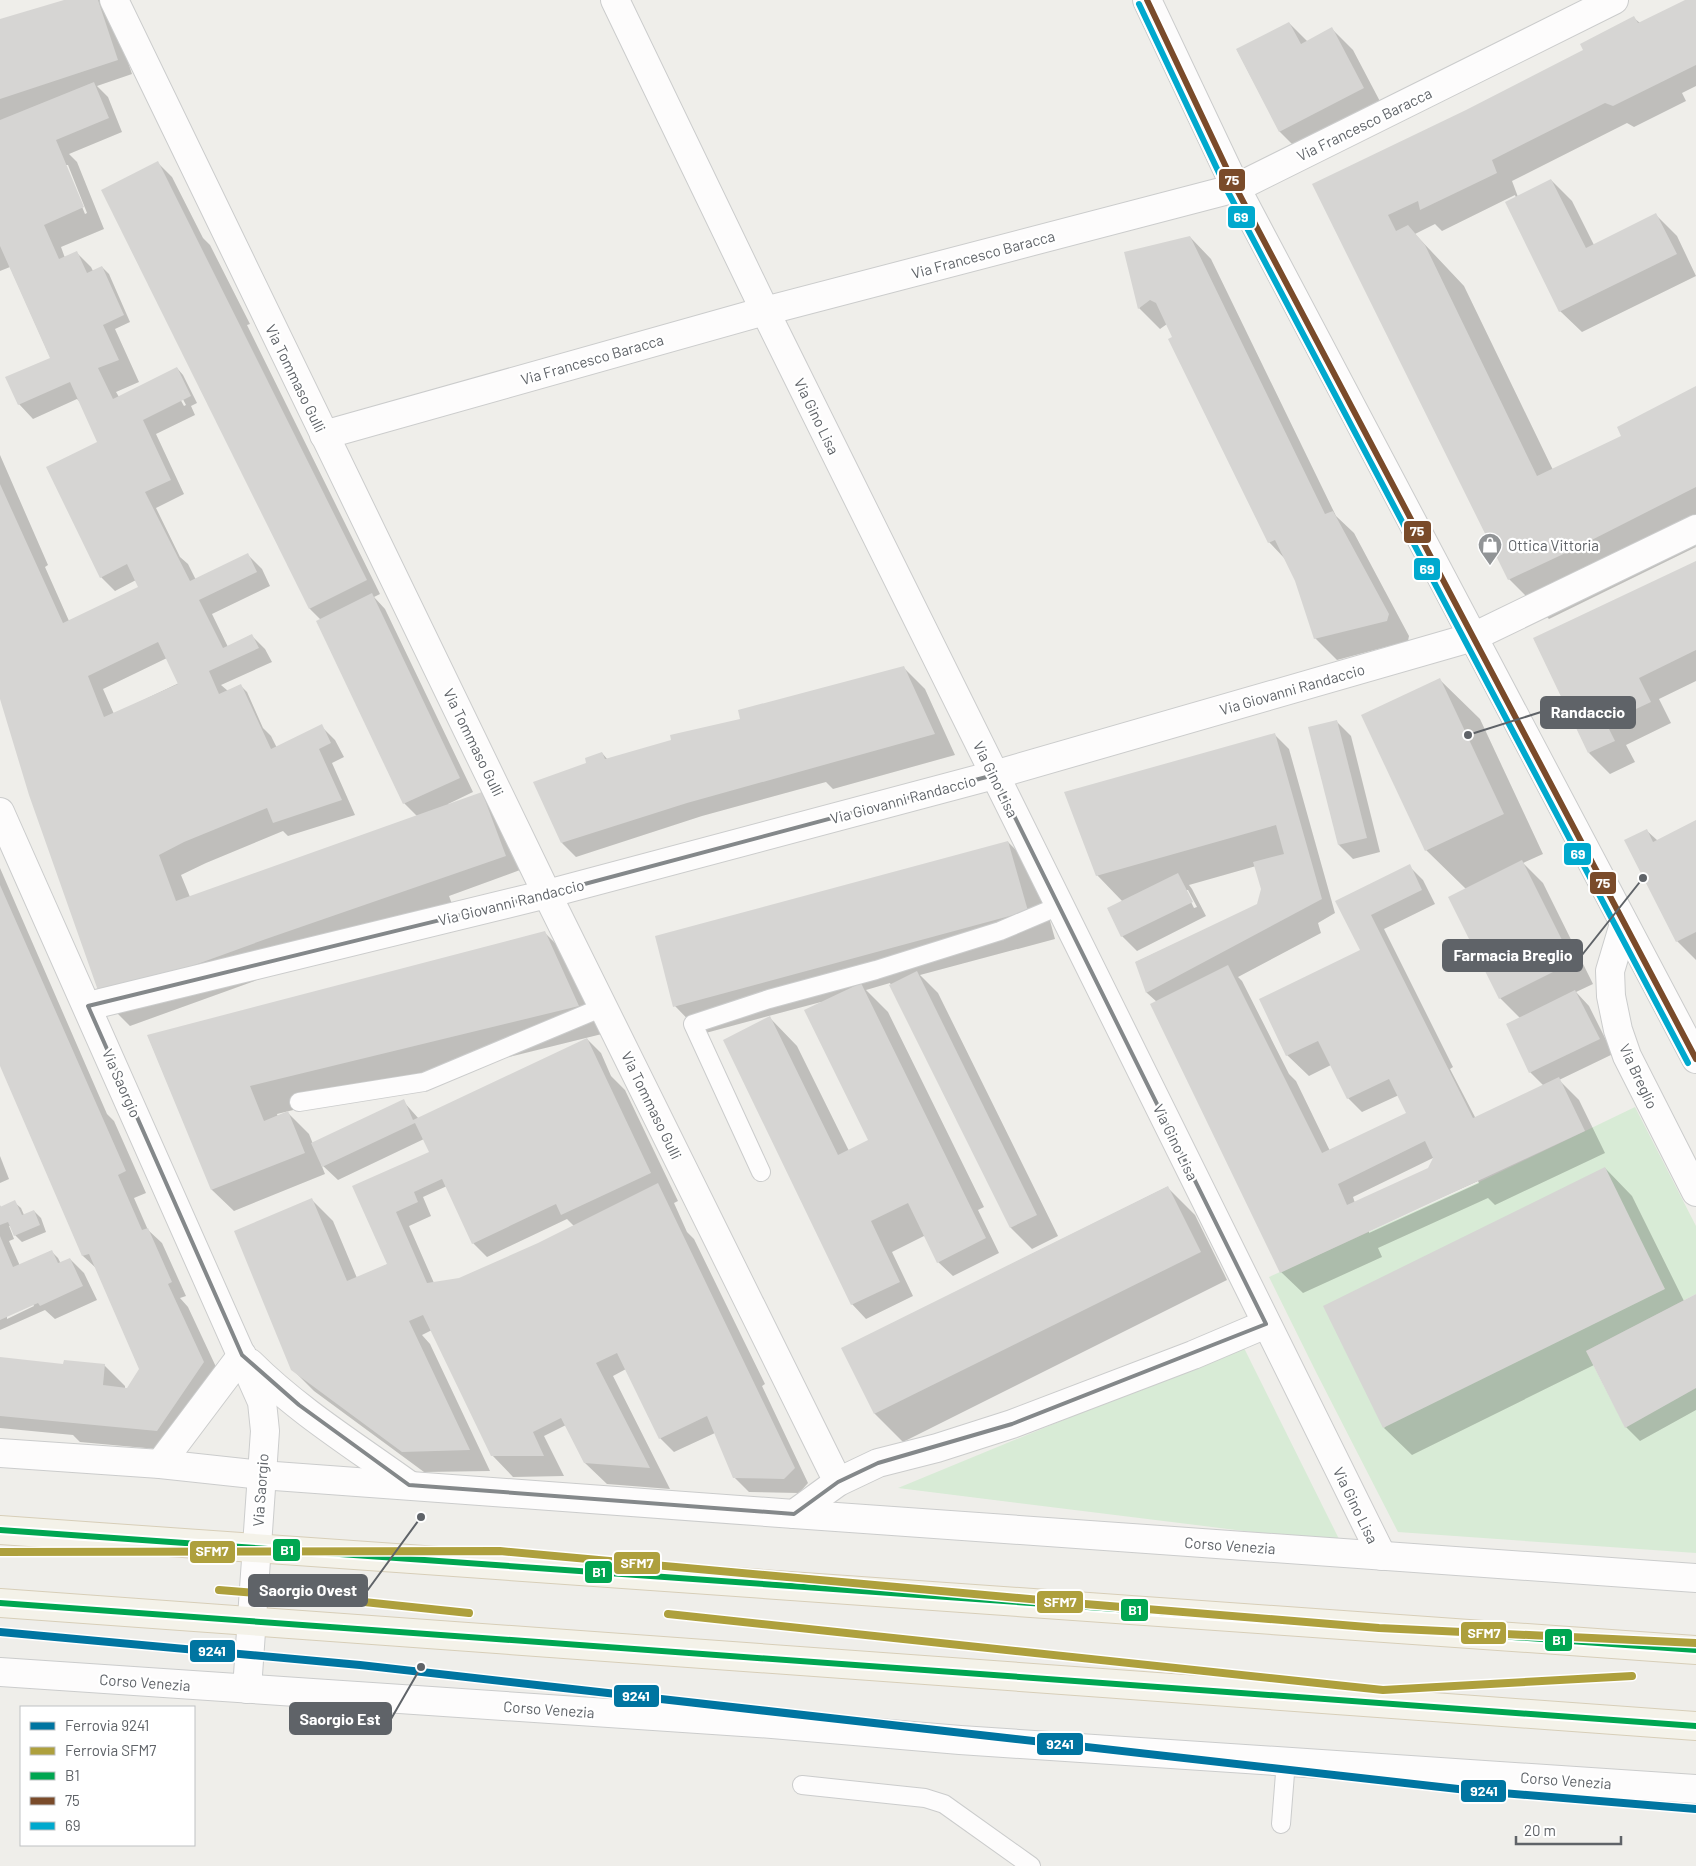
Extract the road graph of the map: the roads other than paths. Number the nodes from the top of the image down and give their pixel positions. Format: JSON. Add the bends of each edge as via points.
{"nodes":[{"id":1,"x":114,"y":0,"type":"edge"},
{"id":2,"x":615,"y":0,"type":"edge"},
{"id":3,"x":1147,"y":0,"type":"edge"},
{"id":4,"x":1614,"y":0,"type":"edge"},
{"id":5,"x":1236,"y":188,"type":"junction"},
{"id":6,"x":765,"y":311,"type":"junction"},
{"id":7,"x":324,"y":435,"type":"junction"},
{"id":8,"x":1696,"y":529,"type":"edge"},
{"id":9,"x":1473,"y":637,"type":"junction"},
{"id":10,"x":994,"y":775,"type":"junction"},
{"id":11,"x":0,"y":812,"type":"edge"},
{"id":12,"x":547,"y":894,"type":"junction"},
{"id":13,"x":1059,"y":906,"type":"junction"},
{"id":14,"x":1624,"y":924,"type":"junction"},
{"id":15,"x":88,"y":1006,"type":"junction"},
{"id":16,"x":604,"y":1007,"type":"junction"},
{"id":17,"x":1696,"y":1059,"type":"edge"},
{"id":18,"x":298,"y":1102,"type":"dead end"},
{"id":19,"x":761,"y":1172,"type":"dead end"},
{"id":20,"x":1696,"y":1192,"type":"edge"},
{"id":21,"x":1266,"y":1324,"type":"junction"},
{"id":22,"x":242,"y":1355,"type":"junction"},
{"id":23,"x":0,"y":1453,"type":"edge"},
{"id":24,"x":160,"y":1464,"type":"junction"},
{"id":25,"x":261,"y":1475,"type":"junction"},
{"id":26,"x":838,"y":1482,"type":"junction"},
{"id":27,"x":409,"y":1484,"type":"junction"},
{"id":28,"x":794,"y":1514,"type":"junction"},
{"id":29,"x":0,"y":1530,"type":"edge"},
{"id":30,"x":256,"y":1548,"type":"junction"},
{"id":31,"x":1382,"y":1556,"type":"junction"},
{"id":32,"x":1696,"y":1578,"type":"edge"},
{"id":33,"x":0,"y":1603,"type":"edge"},
{"id":34,"x":251,"y":1620,"type":"junction"},
{"id":35,"x":1696,"y":1650,"type":"edge"},
{"id":36,"x":0,"y":1672,"type":"edge"},
{"id":37,"x":246,"y":1689,"type":"junction"},
{"id":38,"x":1696,"y":1726,"type":"edge"},
{"id":39,"x":1286,"y":1762,"type":"junction"},
{"id":40,"x":802,"y":1785,"type":"dead end"},
{"id":41,"x":1696,"y":1789,"type":"edge"},
{"id":42,"x":1281,"y":1824,"type":"dead end"},
{"id":43,"x":1031,"y":1866,"type":"edge"}],
"edges":[{"from":1,"to":7,"type":"street","name":"Via Tommaso Gulli"},
{"from":2,"to":6,"type":"street","name":"Via Gino Lisa"},
{"from":3,"to":5,"type":"street"},
{"from":4,"to":5,"type":"street","name":"Via Francesco Baracca"},
{"from":5,"to":6,"type":"street","name":"Via Francesco Baracca"},
{"from":5,"to":9,"type":"street"},
{"from":6,"to":7,"type":"street","name":"Via Francesco Baracca"},
{"from":6,"to":10,"type":"street","name":"Via Gino Lisa"},
{"from":7,"to":12,"type":"street","name":"Via Tommaso Gulli"},
{"from":8,"to":9,"type":"street","name":"Via Giovanni Randaccio"},
{"from":9,"to":10,"type":"street","name":"Via Giovanni Randaccio"},
{"from":9,"to":14,"type":"street"},
{"from":10,"to":12,"type":"street","name":"Via Giovanni Randaccio"},
{"from":10,"to":13,"type":"street","name":"Via Gino Lisa"},
{"from":11,"to":15,"type":"street","name":"Via Saorgio"},
{"from":12,"to":15,"type":"street","name":"Via Giovanni Randaccio"},
{"from":12,"to":16,"type":"street","name":"Via Tommaso Gulli"},
{"from":13,"to":19,"type":"lane","via":[[1000,931],[694,1024]]},
{"from":13,"to":21,"type":"street","name":"Via Gino Lisa"},
{"from":14,"to":17,"type":"street"},
{"from":14,"to":20,"type":"street","name":"Via Breglio","via":[[1610,971],[1618,1030],[1627,1056]]},
{"from":15,"to":22,"type":"street","name":"Via Saorgio"},
{"from":16,"to":18,"type":"lane","via":[[424,1082]]},
{"from":16,"to":26,"type":"street","name":"Via Tommaso Gulli"},
{"from":21,"to":26,"type":"street","via":[[1099,1392],[937,1448],[878,1463]]},
{"from":21,"to":31,"type":"street","name":"Via Gino Lisa"},
{"from":22,"to":24,"type":"street"},
{"from":22,"to":25,"type":"street","name":"Via Saorgio","via":[[262,1402],[265,1431]]},
{"from":22,"to":27,"type":"street","name":"Via Saorgio","via":[[277,1388]]},
{"from":23,"to":24,"type":"street","name":"Corso Venezia"},
{"from":24,"to":25,"type":"street","name":"Corso Venezia"},
{"from":25,"to":27,"type":"street","name":"Corso Venezia"},
{"from":25,"to":30,"type":"street","name":"Via Saorgio"},
{"from":26,"to":28,"type":"street"},
{"from":27,"to":28,"type":"street","name":"Corso Venezia"},
{"from":28,"to":31,"type":"street","name":"Corso Venezia"},
{"from":29,"to":30,"type":"main road"},
{"from":30,"to":34,"type":"street","name":"Via Saorgio"},
{"from":30,"to":35,"type":"main road"},
{"from":31,"to":32,"type":"street","name":"Corso Venezia"},
{"from":33,"to":34,"type":"main road"},
{"from":34,"to":37,"type":"street","name":"Via Saorgio"},
{"from":34,"to":38,"type":"main road"},
{"from":36,"to":37,"type":"street","name":"Corso Venezia"},
{"from":37,"to":39,"type":"street","name":"Corso Venezia"},
{"from":39,"to":41,"type":"street","name":"Corso Venezia"},
{"from":39,"to":42,"type":"lane"},
{"from":40,"to":43,"type":"lane","via":[[925,1798],[944,1804]]}]}
